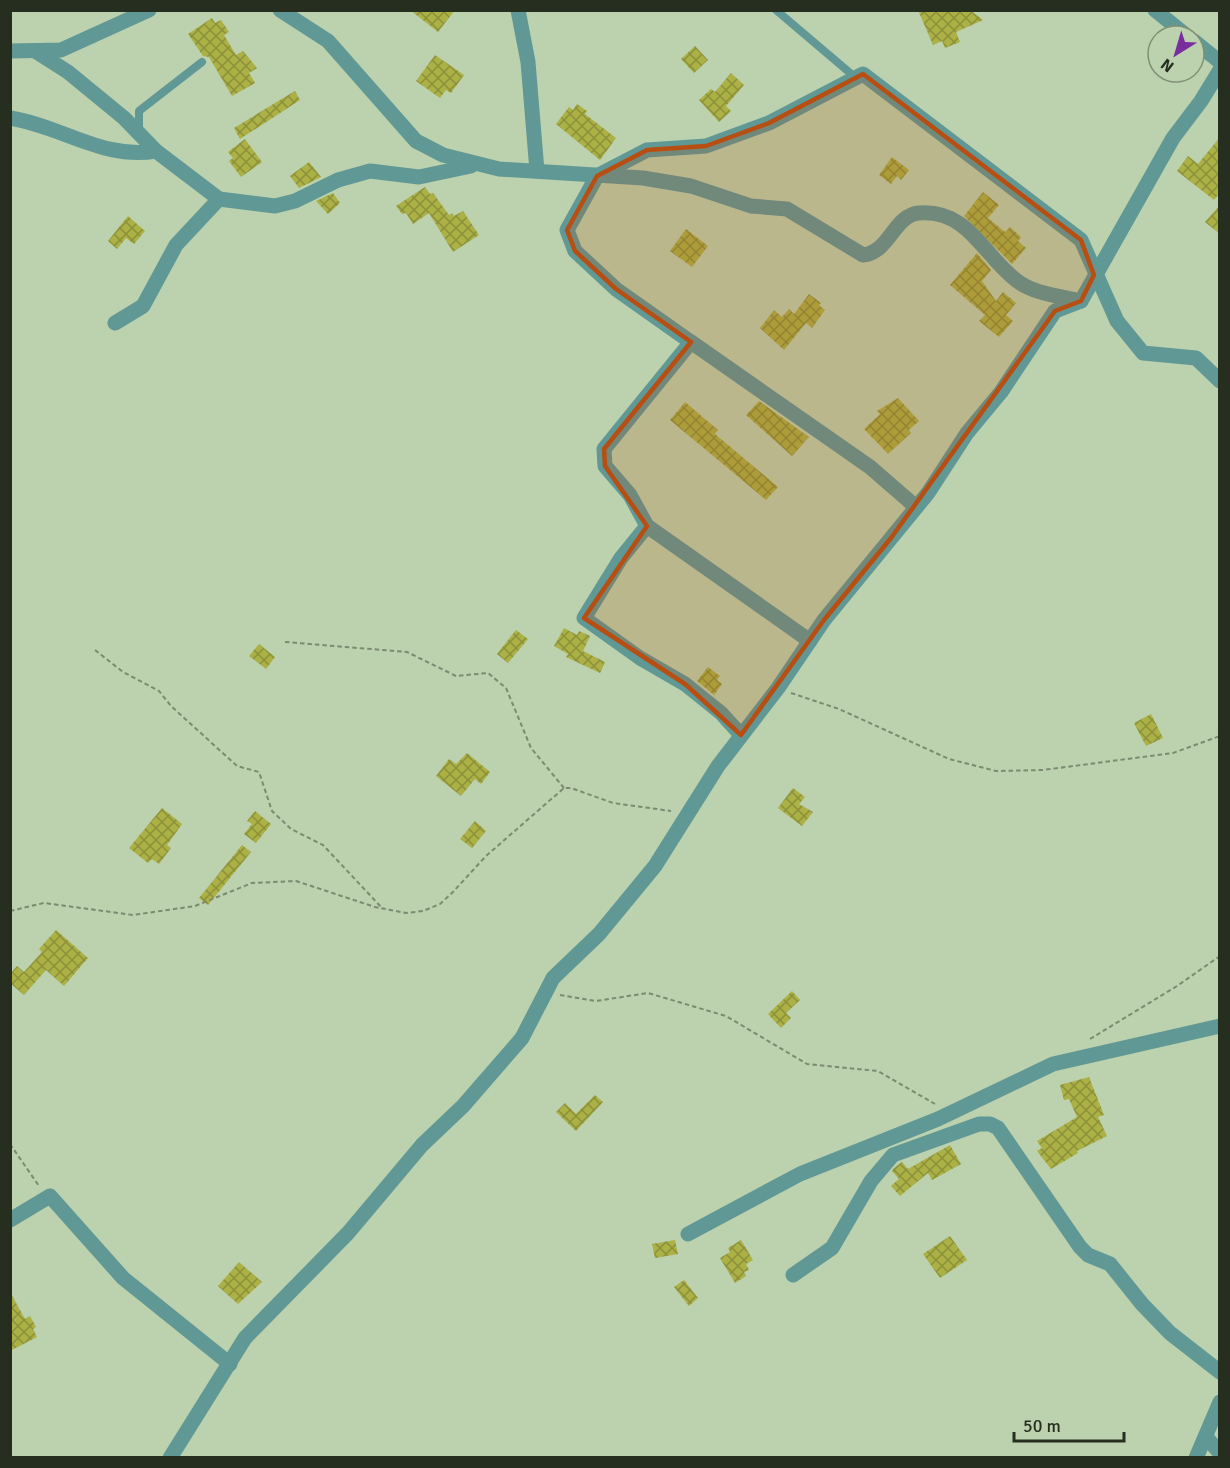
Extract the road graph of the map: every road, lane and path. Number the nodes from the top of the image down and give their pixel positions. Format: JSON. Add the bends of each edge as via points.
{"nodes":[{"id":1,"x":149,"y":10,"type":"edge"},
{"id":2,"x":280,"y":10,"type":"edge"},
{"id":3,"x":518,"y":10,"type":"edge"},
{"id":4,"x":776,"y":10,"type":"edge"},
{"id":5,"x":1155,"y":10,"type":"edge"},
{"id":6,"x":1172,"y":24,"type":"edge"},
{"id":7,"x":10,"y":51,"type":"edge"},
{"id":8,"x":35,"y":51,"type":"junction"},
{"id":9,"x":1206,"y":51,"type":"edge"},
{"id":10,"x":202,"y":62,"type":"dead end"},
{"id":11,"x":1220,"y":62,"type":"edge"},
{"id":12,"x":1220,"y":70,"type":"edge"},
{"id":13,"x":856,"y":78,"type":"junction"},
{"id":14,"x":10,"y":118,"type":"edge"},
{"id":15,"x":139,"y":135,"type":"junction"},
{"id":16,"x":156,"y":151,"type":"junction"},
{"id":17,"x":477,"y":164,"type":"junction"},
{"id":18,"x":537,"y":171,"type":"junction"},
{"id":19,"x":597,"y":176,"type":"junction"},
{"id":20,"x":219,"y":199,"type":"junction"},
{"id":21,"x":1094,"y":275,"type":"junction"},
{"id":22,"x":1081,"y":301,"type":"junction"},
{"id":23,"x":115,"y":323,"type":"dead end"},
{"id":24,"x":691,"y":342,"type":"junction"},
{"id":25,"x":1220,"y":381,"type":"edge"},
{"id":26,"x":916,"y":507,"type":"junction"},
{"id":27,"x":647,"y":526,"type":"junction"},
{"id":28,"x":810,"y":641,"type":"junction"},
{"id":29,"x":285,"y":642,"type":"dead end"},
{"id":30,"x":95,"y":650,"type":"dead end"},
{"id":31,"x":778,"y":688,"type":"junction"},
{"id":32,"x":741,"y":735,"type":"junction"},
{"id":33,"x":1220,"y":736,"type":"edge"},
{"id":34,"x":564,"y":788,"type":"junction"},
{"id":35,"x":688,"y":813,"type":"junction"},
{"id":36,"x":382,"y":908,"type":"junction"},
{"id":37,"x":10,"y":911,"type":"edge"},
{"id":38,"x":1220,"y":956,"type":"edge"},
{"id":39,"x":543,"y":993,"type":"junction"},
{"id":40,"x":1220,"y":1026,"type":"edge"},
{"id":41,"x":1088,"y":1040,"type":"dead end"},
{"id":42,"x":951,"y":1113,"type":"junction"},
{"id":43,"x":10,"y":1144,"type":"edge"},
{"id":44,"x":42,"y":1200,"type":"junction"},
{"id":45,"x":10,"y":1220,"type":"edge"},
{"id":46,"x":688,"y":1234,"type":"dead end"},
{"id":47,"x":793,"y":1275,"type":"dead end"},
{"id":48,"x":230,"y":1364,"type":"junction"},
{"id":49,"x":1220,"y":1372,"type":"edge"},
{"id":50,"x":1220,"y":1401,"type":"edge"},
{"id":51,"x":1206,"y":1437,"type":"junction"},
{"id":52,"x":1220,"y":1453,"type":"edge"},
{"id":53,"x":170,"y":1458,"type":"edge"},
{"id":54,"x":1196,"y":1458,"type":"edge"}],
"edges":[{"from":1,"to":8,"type":"street","via":[[61,50]]},
{"from":2,"to":17,"type":"street","via":[[328,41],[416,141],[443,155]]},
{"from":3,"to":18,"type":"street","via":[[528,62]]},
{"from":4,"to":13,"type":"lane"},
{"from":5,"to":6,"type":"street"},
{"from":7,"to":8,"type":"street"},
{"from":8,"to":15,"type":"street","via":[[68,72]]},
{"from":9,"to":11,"type":"street"},
{"from":10,"to":15,"type":"lane","via":[[139,111]]},
{"from":12,"to":21,"type":"street","via":[[1173,138]]},
{"from":13,"to":19,"type":"street","via":[[769,123],[706,146],[647,150]]},
{"from":13,"to":21,"type":"street","via":[[863,75],[1081,240]]},
{"from":14,"to":16,"type":"street","via":[[47,126],[92,146],[134,155]]},
{"from":15,"to":16,"type":"street"},
{"from":16,"to":20,"type":"street"},
{"from":17,"to":18,"type":"street"},
{"from":17,"to":20,"type":"street","via":[[419,177],[370,171],[275,206]]},
{"from":18,"to":19,"type":"street"},
{"from":19,"to":22,"type":"street","via":[[669,181],[751,206],[778,207],[863,255],[878,250],[909,216],[935,213],[967,227],[1017,282]]},
{"from":19,"to":24,"type":"street","via":[[567,230],[575,251],[616,289]]},
{"from":20,"to":23,"type":"street","via":[[176,245],[143,306]]},
{"from":21,"to":22,"type":"street"},
{"from":21,"to":25,"type":"street","via":[[1117,321],[1143,353],[1196,358]]},
{"from":22,"to":26,"type":"street","via":[[1055,311]]},
{"from":24,"to":26,"type":"street","via":[[870,467]]},
{"from":24,"to":27,"type":"street","via":[[604,448],[606,466],[630,495]]},
{"from":26,"to":28,"type":"street"},
{"from":27,"to":28,"type":"street"},
{"from":27,"to":32,"type":"street","via":[[621,558],[584,618],[685,684]]},
{"from":28,"to":31,"type":"street"},
{"from":29,"to":34,"type":"path","via":[[407,652],[456,676],[488,673],[506,688],[531,748]]},
{"from":30,"to":36,"type":"path","via":[[123,672],[159,691],[237,766],[259,772],[272,811],[291,829],[323,845]]},
{"from":31,"to":32,"type":"street"},
{"from":31,"to":33,"type":"path","via":[[839,709],[949,759],[996,771],[1042,770],[1173,753]]},
{"from":32,"to":35,"type":"street"},
{"from":34,"to":35,"type":"path","via":[[623,805]]},
{"from":34,"to":36,"type":"path","via":[[486,856],[440,904],[406,913]]},
{"from":35,"to":39,"type":"street","via":[[655,866],[599,934],[552,978]]},
{"from":36,"to":37,"type":"path","via":[[296,881],[252,883],[195,906],[133,915],[44,903]]},
{"from":38,"to":41,"type":"path"},
{"from":39,"to":42,"type":"path","via":[[596,1001],[648,993],[726,1016],[807,1064],[878,1071]]},
{"from":39,"to":48,"type":"street","via":[[530,1025],[504,1060],[422,1144],[319,1264],[245,1338]]},
{"from":40,"to":42,"type":"street","via":[[1053,1064]]},
{"from":42,"to":46,"type":"street","via":[[800,1174]]},
{"from":43,"to":44,"type":"path","via":[[38,1182]]},
{"from":44,"to":45,"type":"street"},
{"from":44,"to":48,"type":"street","via":[[50,1196],[123,1278]]},
{"from":47,"to":49,"type":"street","via":[[832,1248],[871,1181],[893,1155],[979,1124],[990,1124],[998,1128],[1015,1151],[1080,1247],[1088,1255],[1110,1264],[1170,1333]]},
{"from":48,"to":53,"type":"street"},
{"from":50,"to":51,"type":"street"},
{"from":51,"to":52,"type":"street"},
{"from":51,"to":54,"type":"street"}]}
